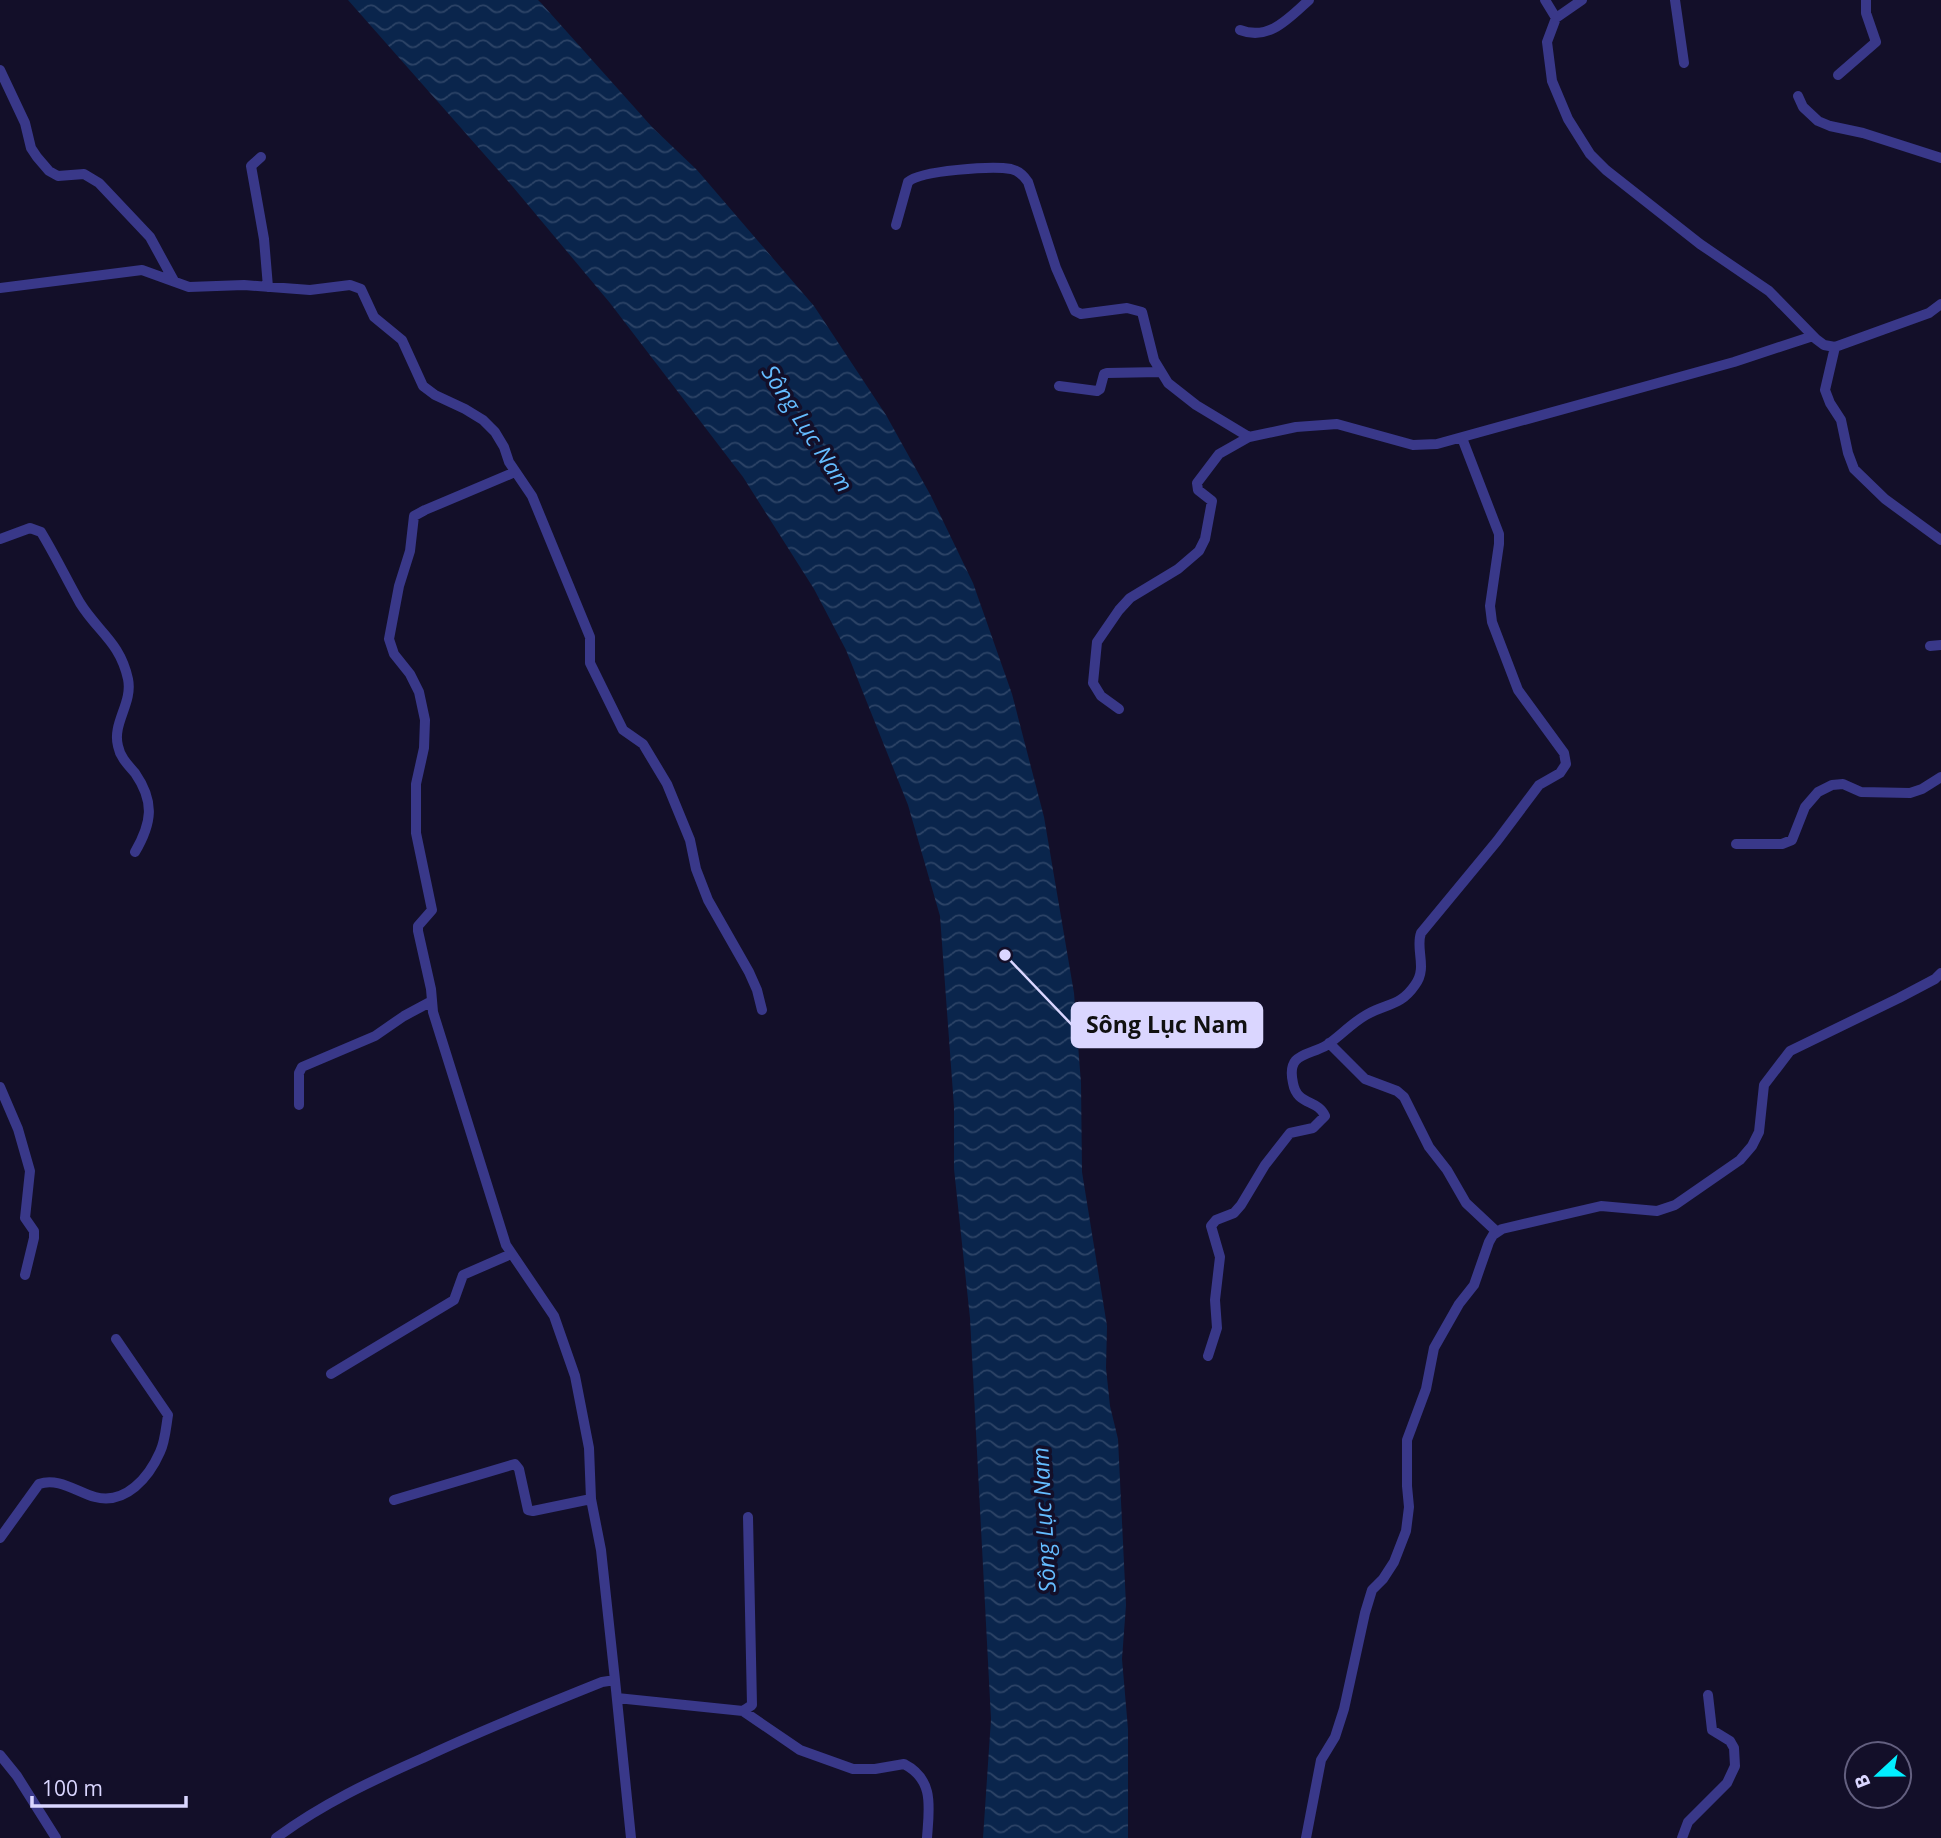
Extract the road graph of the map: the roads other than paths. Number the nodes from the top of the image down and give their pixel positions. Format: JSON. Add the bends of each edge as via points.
{"nodes":[{"id":1,"x":1309,"y":0,"type":"edge"},
{"id":2,"x":1545,"y":0,"type":"edge"},
{"id":3,"x":1582,"y":0,"type":"edge"},
{"id":4,"x":1675,"y":0,"type":"edge"},
{"id":5,"x":1866,"y":0,"type":"edge"},
{"id":6,"x":1556,"y":18,"type":"junction"},
{"id":7,"x":1240,"y":30,"type":"dead end"},
{"id":8,"x":1684,"y":63,"type":"dead end"},
{"id":9,"x":0,"y":70,"type":"edge"},
{"id":10,"x":1838,"y":75,"type":"dead end"},
{"id":11,"x":1798,"y":96,"type":"dead end"},
{"id":12,"x":261,"y":157,"type":"dead end"},
{"id":13,"x":1941,"y":158,"type":"edge"},
{"id":14,"x":897,"y":225,"type":"dead end"},
{"id":15,"x":174,"y":281,"type":"junction"},
{"id":16,"x":268,"y":287,"type":"junction"},
{"id":17,"x":0,"y":288,"type":"edge"},
{"id":18,"x":1941,"y":304,"type":"edge"},
{"id":19,"x":1813,"y":336,"type":"junction"},
{"id":20,"x":1835,"y":347,"type":"junction"},
{"id":21,"x":1161,"y":372,"type":"junction"},
{"id":22,"x":1059,"y":386,"type":"dead end"},
{"id":23,"x":1249,"y":437,"type":"junction"},
{"id":24,"x":1462,"y":438,"type":"junction"},
{"id":25,"x":514,"y":472,"type":"junction"},
{"id":26,"x":0,"y":538,"type":"edge"},
{"id":27,"x":1941,"y":540,"type":"edge"},
{"id":28,"x":1119,"y":709,"type":"dead end"},
{"id":29,"x":1941,"y":776,"type":"edge"},
{"id":30,"x":1736,"y":844,"type":"dead end"},
{"id":31,"x":135,"y":852,"type":"dead end"},
{"id":32,"x":1941,"y":973,"type":"edge"},
{"id":33,"x":432,"y":1002,"type":"junction"},
{"id":34,"x":762,"y":1010,"type":"dead end"},
{"id":35,"x":1329,"y":1043,"type":"junction"},
{"id":36,"x":0,"y":1087,"type":"edge"},
{"id":37,"x":299,"y":1105,"type":"dead end"},
{"id":38,"x":1497,"y":1232,"type":"junction"},
{"id":39,"x":511,"y":1254,"type":"junction"},
{"id":40,"x":25,"y":1275,"type":"dead end"},
{"id":41,"x":116,"y":1339,"type":"dead end"},
{"id":42,"x":1208,"y":1356,"type":"dead end"},
{"id":43,"x":331,"y":1374,"type":"dead end"},
{"id":44,"x":591,"y":1499,"type":"junction"},
{"id":45,"x":394,"y":1500,"type":"dead end"},
{"id":46,"x":748,"y":1517,"type":"dead end"},
{"id":47,"x":0,"y":1538,"type":"edge"},
{"id":48,"x":615,"y":1680,"type":"junction"},
{"id":49,"x":1708,"y":1695,"type":"dead end"},
{"id":50,"x":617,"y":1698,"type":"junction"},
{"id":51,"x":743,"y":1712,"type":"junction"},
{"id":52,"x":0,"y":1755,"type":"edge"},
{"id":53,"x":56,"y":1838,"type":"edge"},
{"id":54,"x":276,"y":1838,"type":"edge"},
{"id":55,"x":631,"y":1838,"type":"edge"},
{"id":56,"x":927,"y":1838,"type":"edge"},
{"id":57,"x":1306,"y":1838,"type":"edge"},
{"id":58,"x":1682,"y":1838,"type":"edge"}],
"edges":[{"from":1,"to":7,"type":"street","via":[[1269,32],[1253,35]]},
{"from":2,"to":6,"type":"street"},
{"from":3,"to":6,"type":"street"},
{"from":4,"to":8,"type":"street"},
{"from":5,"to":10,"type":"street","via":[[1875,42]]},
{"from":6,"to":19,"type":"street","via":[[1547,42],[1552,81],[1590,154],[1700,244],[1769,292]]},
{"from":9,"to":15,"type":"street","via":[[31,148],[42,163],[58,176],[84,174],[99,183],[150,237]]},
{"from":11,"to":13,"type":"street","via":[[1818,121]]},
{"from":12,"to":16,"type":"street","via":[[251,166]]},
{"from":14,"to":21,"type":"street","via":[[913,177],[951,171],[1020,172],[1028,182],[1075,311],[1127,308],[1142,312]]},
{"from":15,"to":16,"type":"street","via":[[190,287]]},
{"from":15,"to":17,"type":"street","via":[[142,270]]},
{"from":16,"to":25,"type":"street","via":[[310,290],[350,285],[361,289],[373,317],[402,340],[423,386],[483,420],[499,439]]},
{"from":18,"to":20,"type":"street","via":[[1920,317]]},
{"from":19,"to":20,"type":"street"},
{"from":19,"to":24,"type":"street"},
{"from":20,"to":27,"type":"street","via":[[1825,390],[1841,420],[1854,469],[1885,499]]},
{"from":21,"to":22,"type":"street","via":[[1107,373],[1097,391]]},
{"from":21,"to":23,"type":"street","via":[[1196,405]]},
{"from":23,"to":24,"type":"street","via":[[1326,424],[1413,445]]},
{"from":23,"to":28,"type":"street","via":[[1219,454],[1197,483],[1198,490],[1212,501],[1203,545],[1178,569],[1130,598],[1097,642],[1093,683],[1101,696]]},
{"from":24,"to":35,"type":"street","via":[[1499,534],[1492,622],[1518,690],[1564,752],[1566,764],[1539,785],[1421,933],[1418,981],[1405,998],[1365,1016]]},
{"from":25,"to":33,"type":"street","via":[[414,516],[392,619],[391,649],[419,692],[425,720],[416,784],[416,833],[432,910],[418,931]]},
{"from":25,"to":34,"type":"street","via":[[532,496],[590,637],[590,663],[623,730],[643,744],[667,784],[704,890],[749,972]]},
{"from":26,"to":31,"type":"street","via":[[30,528],[41,532],[81,603],[117,649],[130,689],[117,743],[143,785],[149,820]]},
{"from":29,"to":30,"type":"street","via":[[1910,793],[1861,792],[1843,784],[1832,785],[1805,807],[1792,840]]},
{"from":32,"to":38,"type":"street","via":[[1899,999],[1790,1051],[1764,1084],[1759,1132],[1752,1146],[1740,1160],[1675,1205],[1657,1211],[1601,1206]]},
{"from":33,"to":37,"type":"street","via":[[374,1036],[302,1067]]},
{"from":33,"to":39,"type":"street","via":[[448,1065]]},
{"from":35,"to":38,"type":"street","via":[[1365,1079],[1404,1097],[1423,1137],[1466,1203]]},
{"from":35,"to":42,"type":"street","via":[[1298,1058],[1292,1071],[1295,1091],[1324,1113],[1323,1120],[1313,1128],[1290,1133],[1241,1206],[1211,1226],[1220,1257],[1217,1328]]},
{"from":36,"to":40,"type":"street","via":[[30,1171],[25,1218],[34,1237]]},
{"from":38,"to":57,"type":"street","via":[[1474,1285],[1434,1348],[1426,1389],[1407,1440],[1406,1531],[1394,1562],[1368,1601],[1344,1709],[1321,1760]]},
{"from":39,"to":43,"type":"street","via":[[463,1275],[454,1300]]},
{"from":39,"to":44,"type":"street","via":[[554,1316],[566,1345],[585,1423]]},
{"from":41,"to":47,"type":"street","via":[[166,1410],[162,1450],[147,1474],[121,1497],[96,1497],[50,1482],[39,1484]]},
{"from":44,"to":45,"type":"street","via":[[528,1510],[515,1464]]},
{"from":44,"to":48,"type":"street"},
{"from":46,"to":51,"type":"street","via":[[752,1705]]},
{"from":48,"to":50,"type":"street"},
{"from":48,"to":54,"type":"street","via":[[526,1712],[353,1789]]},
{"from":49,"to":58,"type":"street","via":[[1712,1730],[1730,1741],[1735,1766],[1727,1783],[1688,1822]]},
{"from":50,"to":51,"type":"street"},
{"from":50,"to":55,"type":"street"},
{"from":51,"to":56,"type":"street","via":[[800,1750],[828,1762],[853,1769],[898,1764],[913,1769],[922,1777],[928,1795]]},
{"from":52,"to":53,"type":"street"}]}
